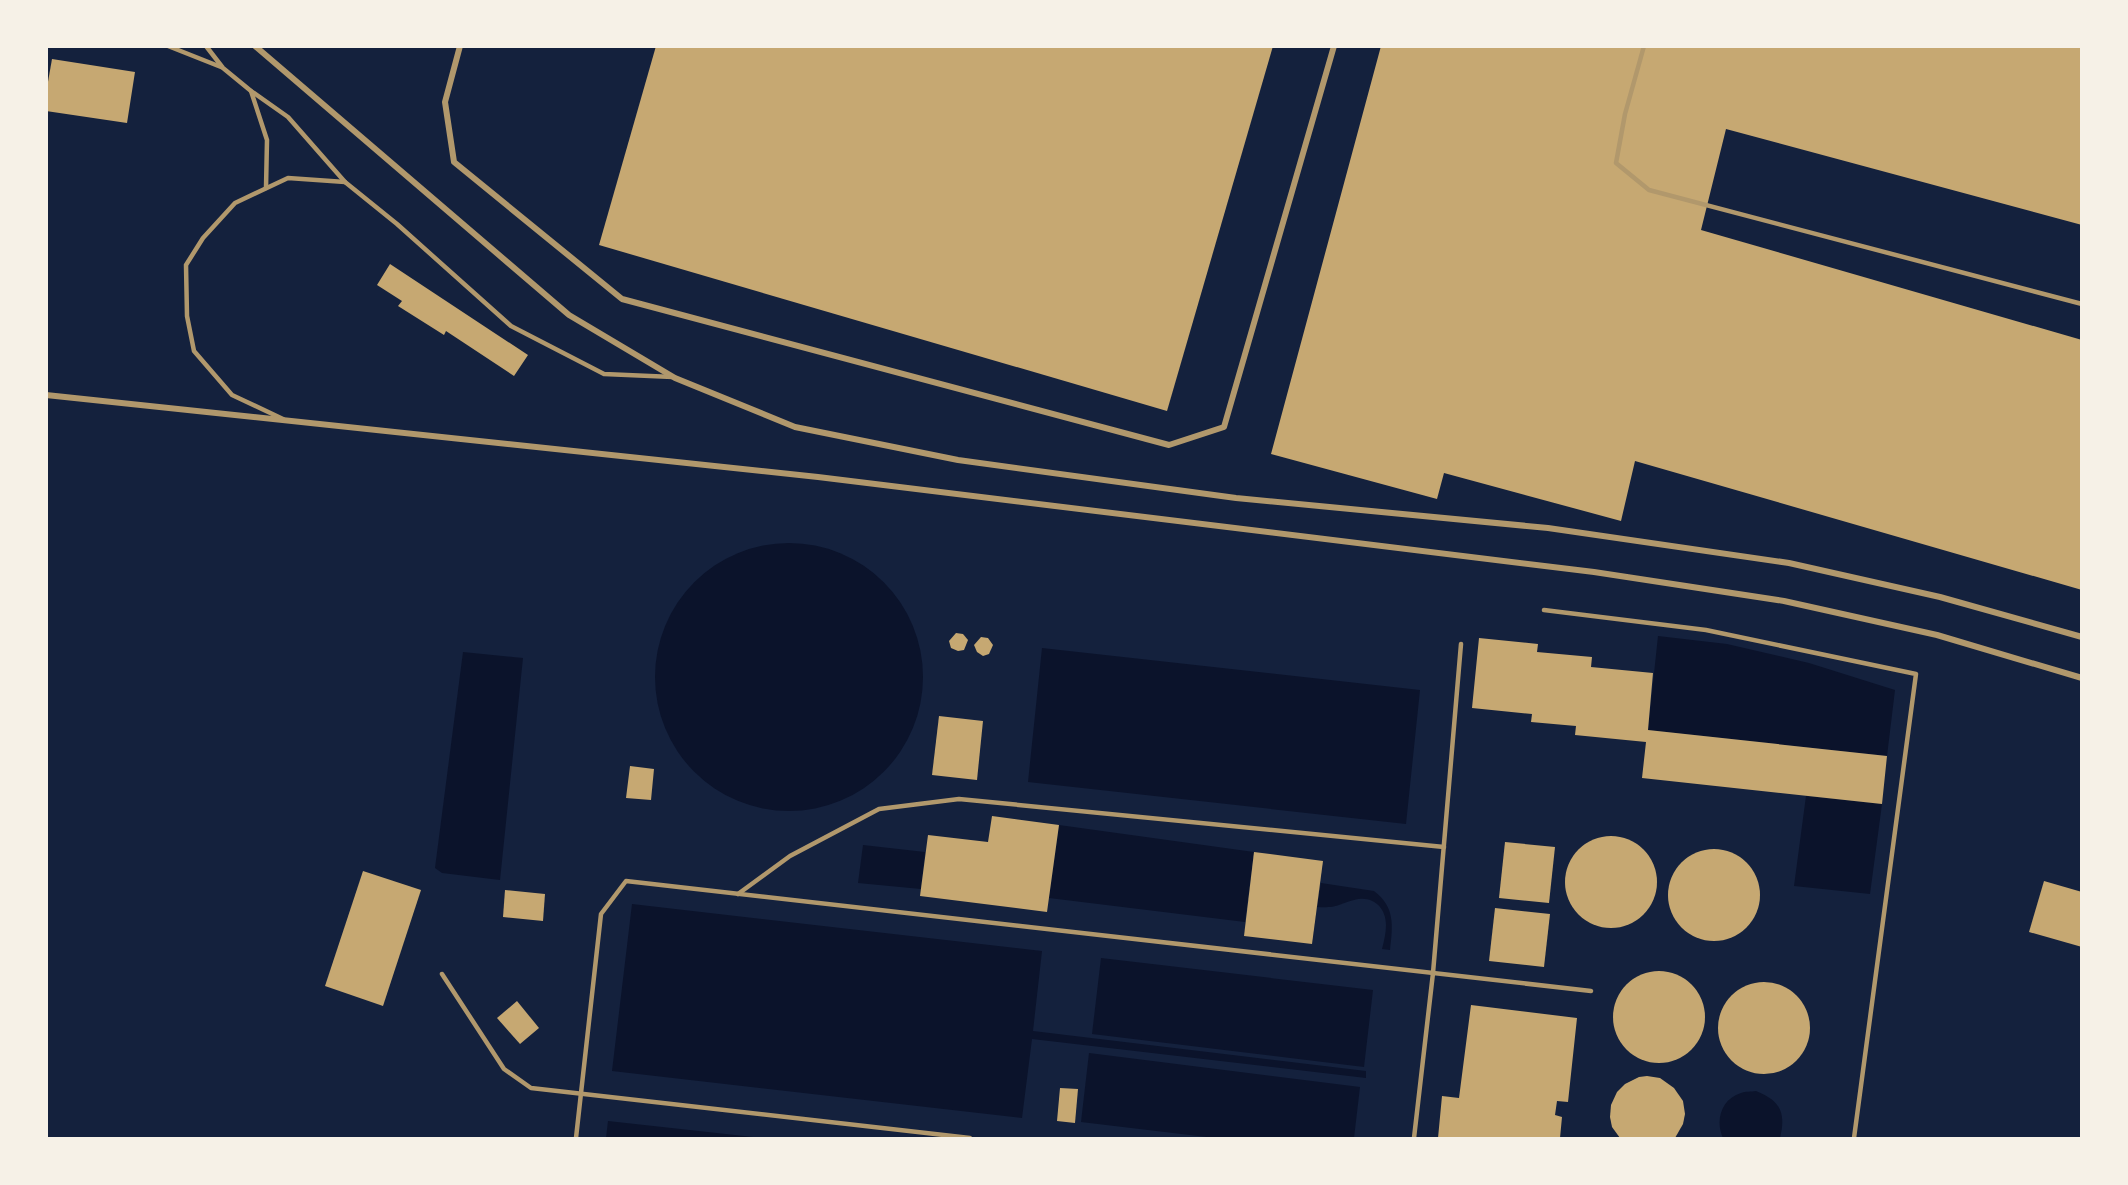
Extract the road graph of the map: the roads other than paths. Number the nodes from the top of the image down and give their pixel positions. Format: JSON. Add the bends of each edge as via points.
{"nodes":[{"id":1,"x":168,"y":46,"type":"edge"},
{"id":2,"x":207,"y":46,"type":"edge"},
{"id":3,"x":255,"y":46,"type":"edge"},
{"id":4,"x":460,"y":46,"type":"edge"},
{"id":5,"x":1334,"y":46,"type":"edge"},
{"id":6,"x":1644,"y":46,"type":"edge"},
{"id":7,"x":223,"y":68,"type":"junction"},
{"id":8,"x":251,"y":91,"type":"junction"},
{"id":9,"x":345,"y":182,"type":"junction"},
{"id":10,"x":266,"y":188,"type":"junction"},
{"id":11,"x":2082,"y":304,"type":"edge"},
{"id":12,"x":675,"y":378,"type":"junction"},
{"id":13,"x":46,"y":395,"type":"edge"},
{"id":14,"x":286,"y":420,"type":"junction"},
{"id":15,"x":1544,"y":610,"type":"dead end"},
{"id":16,"x":2082,"y":638,"type":"edge"},
{"id":17,"x":1461,"y":644,"type":"dead end"},
{"id":18,"x":2082,"y":678,"type":"edge"},
{"id":19,"x":1444,"y":847,"type":"junction"},
{"id":20,"x":738,"y":894,"type":"junction"},
{"id":21,"x":1433,"y":973,"type":"junction"},
{"id":22,"x":442,"y":974,"type":"dead end"},
{"id":23,"x":1591,"y":991,"type":"dead end"},
{"id":24,"x":580,"y":1094,"type":"junction"},
{"id":25,"x":576,"y":1138,"type":"edge"},
{"id":26,"x":970,"y":1138,"type":"edge"},
{"id":27,"x":1414,"y":1138,"type":"edge"},
{"id":28,"x":1854,"y":1138,"type":"edge"}],
"edges":[{"from":1,"to":7,"type":"lane"},
{"from":2,"to":7,"type":"lane"},
{"from":3,"to":12,"type":"street","via":[[569,315]]},
{"from":4,"to":5,"type":"street","via":[[445,102],[454,162],[622,299],[1169,445],[1224,427]]},
{"from":6,"to":11,"type":"lane","via":[[1616,163],[1649,190]]},
{"from":7,"to":8,"type":"lane"},
{"from":8,"to":9,"type":"lane","via":[[288,117]]},
{"from":8,"to":10,"type":"lane","via":[[267,140]]},
{"from":9,"to":10,"type":"lane","via":[[288,178]]},
{"from":9,"to":12,"type":"lane","via":[[511,326],[604,374]]},
{"from":10,"to":14,"type":"lane","via":[[235,203],[203,238],[186,265],[187,316],[194,351],[232,395]]},
{"from":12,"to":16,"type":"street","via":[[795,427],[958,460],[1236,498],[1548,528],[1790,563],[1940,597]]},
{"from":13,"to":14,"type":"street"},
{"from":14,"to":18,"type":"street","via":[[829,478],[1594,572],[1795,604],[1937,635]]},
{"from":15,"to":28,"type":"lane","via":[[1706,630],[1916,674]]},
{"from":17,"to":19,"type":"lane"},
{"from":19,"to":20,"type":"lane","via":[[959,799],[879,809],[790,856]]},
{"from":19,"to":21,"type":"lane"},
{"from":20,"to":21,"type":"lane"},
{"from":20,"to":24,"type":"lane","via":[[626,881],[601,914]]},
{"from":21,"to":23,"type":"lane"},
{"from":21,"to":27,"type":"lane"},
{"from":22,"to":24,"type":"lane","via":[[504,1069],[531,1088]]},
{"from":24,"to":25,"type":"lane"},
{"from":24,"to":26,"type":"lane"}]}
